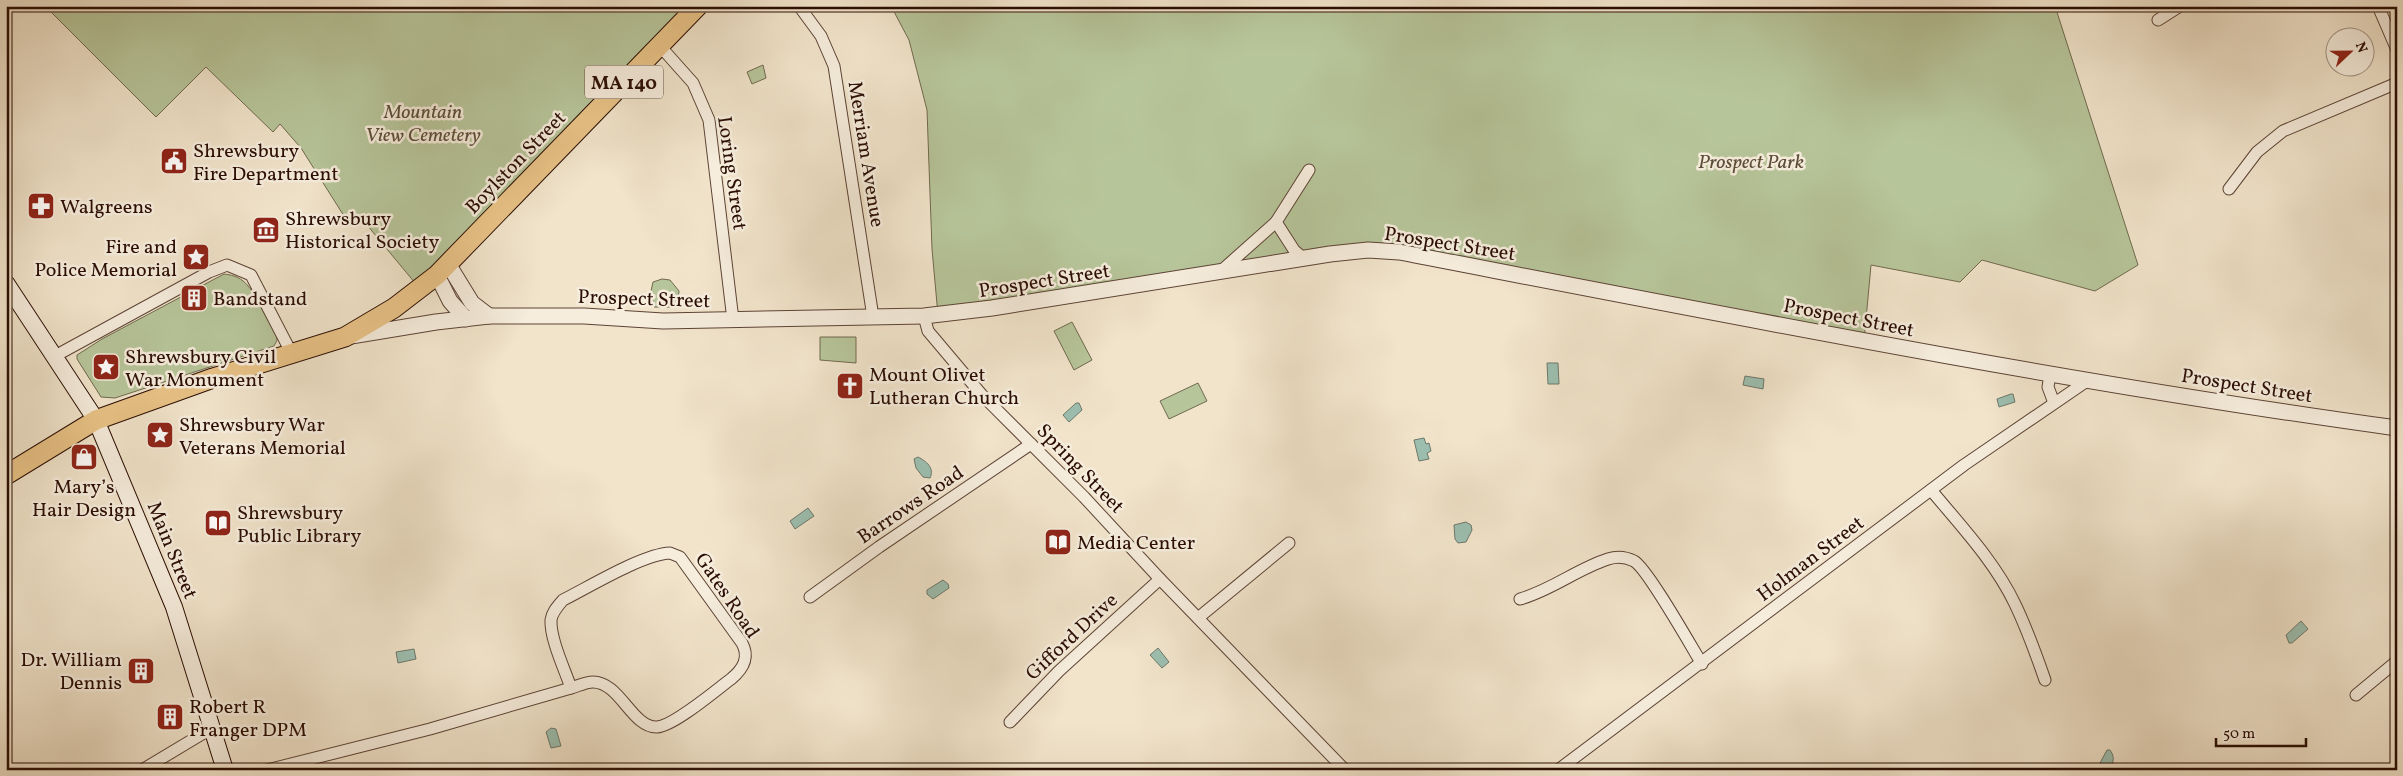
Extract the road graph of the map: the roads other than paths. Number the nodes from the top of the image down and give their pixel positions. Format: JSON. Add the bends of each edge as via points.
{"nodes":[{"id":1,"x":698,"y":6,"type":"edge"},
{"id":2,"x":799,"y":6,"type":"edge"},
{"id":3,"x":2180,"y":6,"type":"edge"},
{"id":4,"x":2378,"y":6,"type":"edge"},
{"id":5,"x":2158,"y":20,"type":"dead end"},
{"id":6,"x":660,"y":46,"type":"junction"},
{"id":7,"x":2397,"y":50,"type":"edge"},
{"id":8,"x":2397,"y":83,"type":"edge"},
{"id":9,"x":1309,"y":170,"type":"dead end"},
{"id":10,"x":2229,"y":189,"type":"dead end"},
{"id":11,"x":1276,"y":222,"type":"junction"},
{"id":12,"x":1303,"y":258,"type":"junction"},
{"id":13,"x":442,"y":270,"type":"junction"},
{"id":14,"x":1219,"y":272,"type":"junction"},
{"id":15,"x":6,"y":284,"type":"edge"},
{"id":16,"x":489,"y":316,"type":"junction"},
{"id":17,"x":924,"y":316,"type":"junction"},
{"id":18,"x":872,"y":317,"type":"junction"},
{"id":19,"x":466,"y":319,"type":"junction"},
{"id":20,"x":733,"y":320,"type":"junction"},
{"id":21,"x":345,"y":337,"type":"junction"},
{"id":22,"x":292,"y":354,"type":"junction"},
{"id":23,"x":55,"y":356,"type":"junction"},
{"id":24,"x":2050,"y":374,"type":"junction"},
{"id":25,"x":2087,"y":381,"type":"junction"},
{"id":26,"x":2054,"y":403,"type":"junction"},
{"id":27,"x":96,"y":420,"type":"junction"},
{"id":28,"x":2397,"y":428,"type":"edge"},
{"id":29,"x":1032,"y":444,"type":"junction"},
{"id":30,"x":6,"y":475,"type":"edge"},
{"id":31,"x":1932,"y":490,"type":"junction"},
{"id":32,"x":1289,"y":543,"type":"dead end"},
{"id":33,"x":1160,"y":579,"type":"junction"},
{"id":34,"x":810,"y":597,"type":"dead end"},
{"id":35,"x":1520,"y":599,"type":"dead end"},
{"id":36,"x":1198,"y":618,"type":"junction"},
{"id":37,"x":2397,"y":661,"type":"edge"},
{"id":38,"x":1702,"y":664,"type":"junction"},
{"id":39,"x":2045,"y":680,"type":"dead end"},
{"id":40,"x":571,"y":688,"type":"junction"},
{"id":41,"x":2356,"y":695,"type":"dead end"},
{"id":42,"x":1010,"y":722,"type":"dead end"},
{"id":43,"x":212,"y":728,"type":"junction"},
{"id":44,"x":142,"y":770,"type":"edge"},
{"id":45,"x":225,"y":770,"type":"edge"},
{"id":46,"x":267,"y":770,"type":"edge"},
{"id":47,"x":1345,"y":770,"type":"edge"},
{"id":48,"x":1558,"y":770,"type":"edge"}],
"edges":[{"from":1,"to":6,"type":"main road","name":"Boylston Street","number":"MA 140"},
{"from":2,"to":18,"type":"street","name":"Merriam Avenue","via":[[822,36],[834,66]]},
{"from":3,"to":5,"type":"street"},
{"from":4,"to":7,"type":"street"},
{"from":6,"to":13,"type":"main road","name":"Boylston Street","number":"MA 140"},
{"from":6,"to":20,"type":"street","name":"Loring Street","via":[[693,84],[709,120]]},
{"from":8,"to":10,"type":"street","via":[[2283,131],[2257,152]]},
{"from":9,"to":11,"type":"street"},
{"from":11,"to":12,"type":"street"},
{"from":11,"to":14,"type":"street"},
{"from":12,"to":14,"type":"street","name":"Prospect Street"},
{"from":12,"to":24,"type":"street","name":"Prospect Street","via":[[1368,250],[1399,252]]},
{"from":13,"to":16,"type":"street","via":[[472,303]]},
{"from":13,"to":19,"type":"street","via":[[450,301]]},
{"from":13,"to":21,"type":"main road","name":"Boylston Street","number":"MA 140","via":[[390,311]]},
{"from":14,"to":17,"type":"street","name":"Prospect Street"},
{"from":15,"to":23,"type":"main road","name":"Main Street"},
{"from":16,"to":19,"type":"street","name":"Prospect Street"},
{"from":16,"to":20,"type":"street","name":"Prospect Street"},
{"from":17,"to":18,"type":"street","name":"Prospect Street"},
{"from":17,"to":29,"type":"street","name":"Spring Street","via":[[928,331],[960,371]]},
{"from":18,"to":20,"type":"street","name":"Prospect Street"},
{"from":19,"to":21,"type":"street","name":"Prospect Street"},
{"from":21,"to":22,"type":"main road","name":"Boylston Street","number":"MA 140"},
{"from":22,"to":23,"type":"street","via":[[251,275],[227,265]]},
{"from":22,"to":27,"type":"main road","name":"Boylston Street","number":"MA 140"},
{"from":23,"to":27,"type":"main road","name":"Main Street"},
{"from":24,"to":25,"type":"street","name":"Prospect Street"},
{"from":24,"to":26,"type":"street","via":[[2048,387]]},
{"from":25,"to":26,"type":"street","name":"Holman Street"},
{"from":25,"to":28,"type":"street","name":"Prospect Street"},
{"from":26,"to":31,"type":"street","name":"Holman Street"},
{"from":27,"to":30,"type":"main road","number":"MA 140"},
{"from":27,"to":43,"type":"main road","name":"Main Street","via":[[174,607]]},
{"from":29,"to":33,"type":"street","name":"Spring Street"},
{"from":29,"to":34,"type":"street","name":"Barrows Road"},
{"from":31,"to":38,"type":"street","name":"Holman Street"},
{"from":31,"to":39,"type":"street","via":[[2006,588],[2024,623]]},
{"from":32,"to":36,"type":"street"},
{"from":33,"to":36,"type":"street","name":"Spring Street"},
{"from":33,"to":42,"type":"street","name":"Gifford Drive","via":[[1059,671]]},
{"from":35,"to":38,"type":"street","via":[[1540,593],[1609,559],[1623,557],[1636,562],[1647,575]]},
{"from":36,"to":47,"type":"street","name":"Spring Street"},
{"from":37,"to":41,"type":"street"},
{"from":38,"to":48,"type":"street","name":"Holman Street"},
{"from":40,"to":40,"type":"street","name":"Gates Road","via":[[601,683],[649,726],[659,727],[680,717],[738,673],[746,660],[746,650],[680,557],[661,554],[563,600],[554,610],[552,632]]},
{"from":40,"to":46,"type":"street","name":"Gates Road","via":[[426,730]]},
{"from":43,"to":44,"type":"street"},
{"from":43,"to":45,"type":"main road","name":"Main Street"}]}
